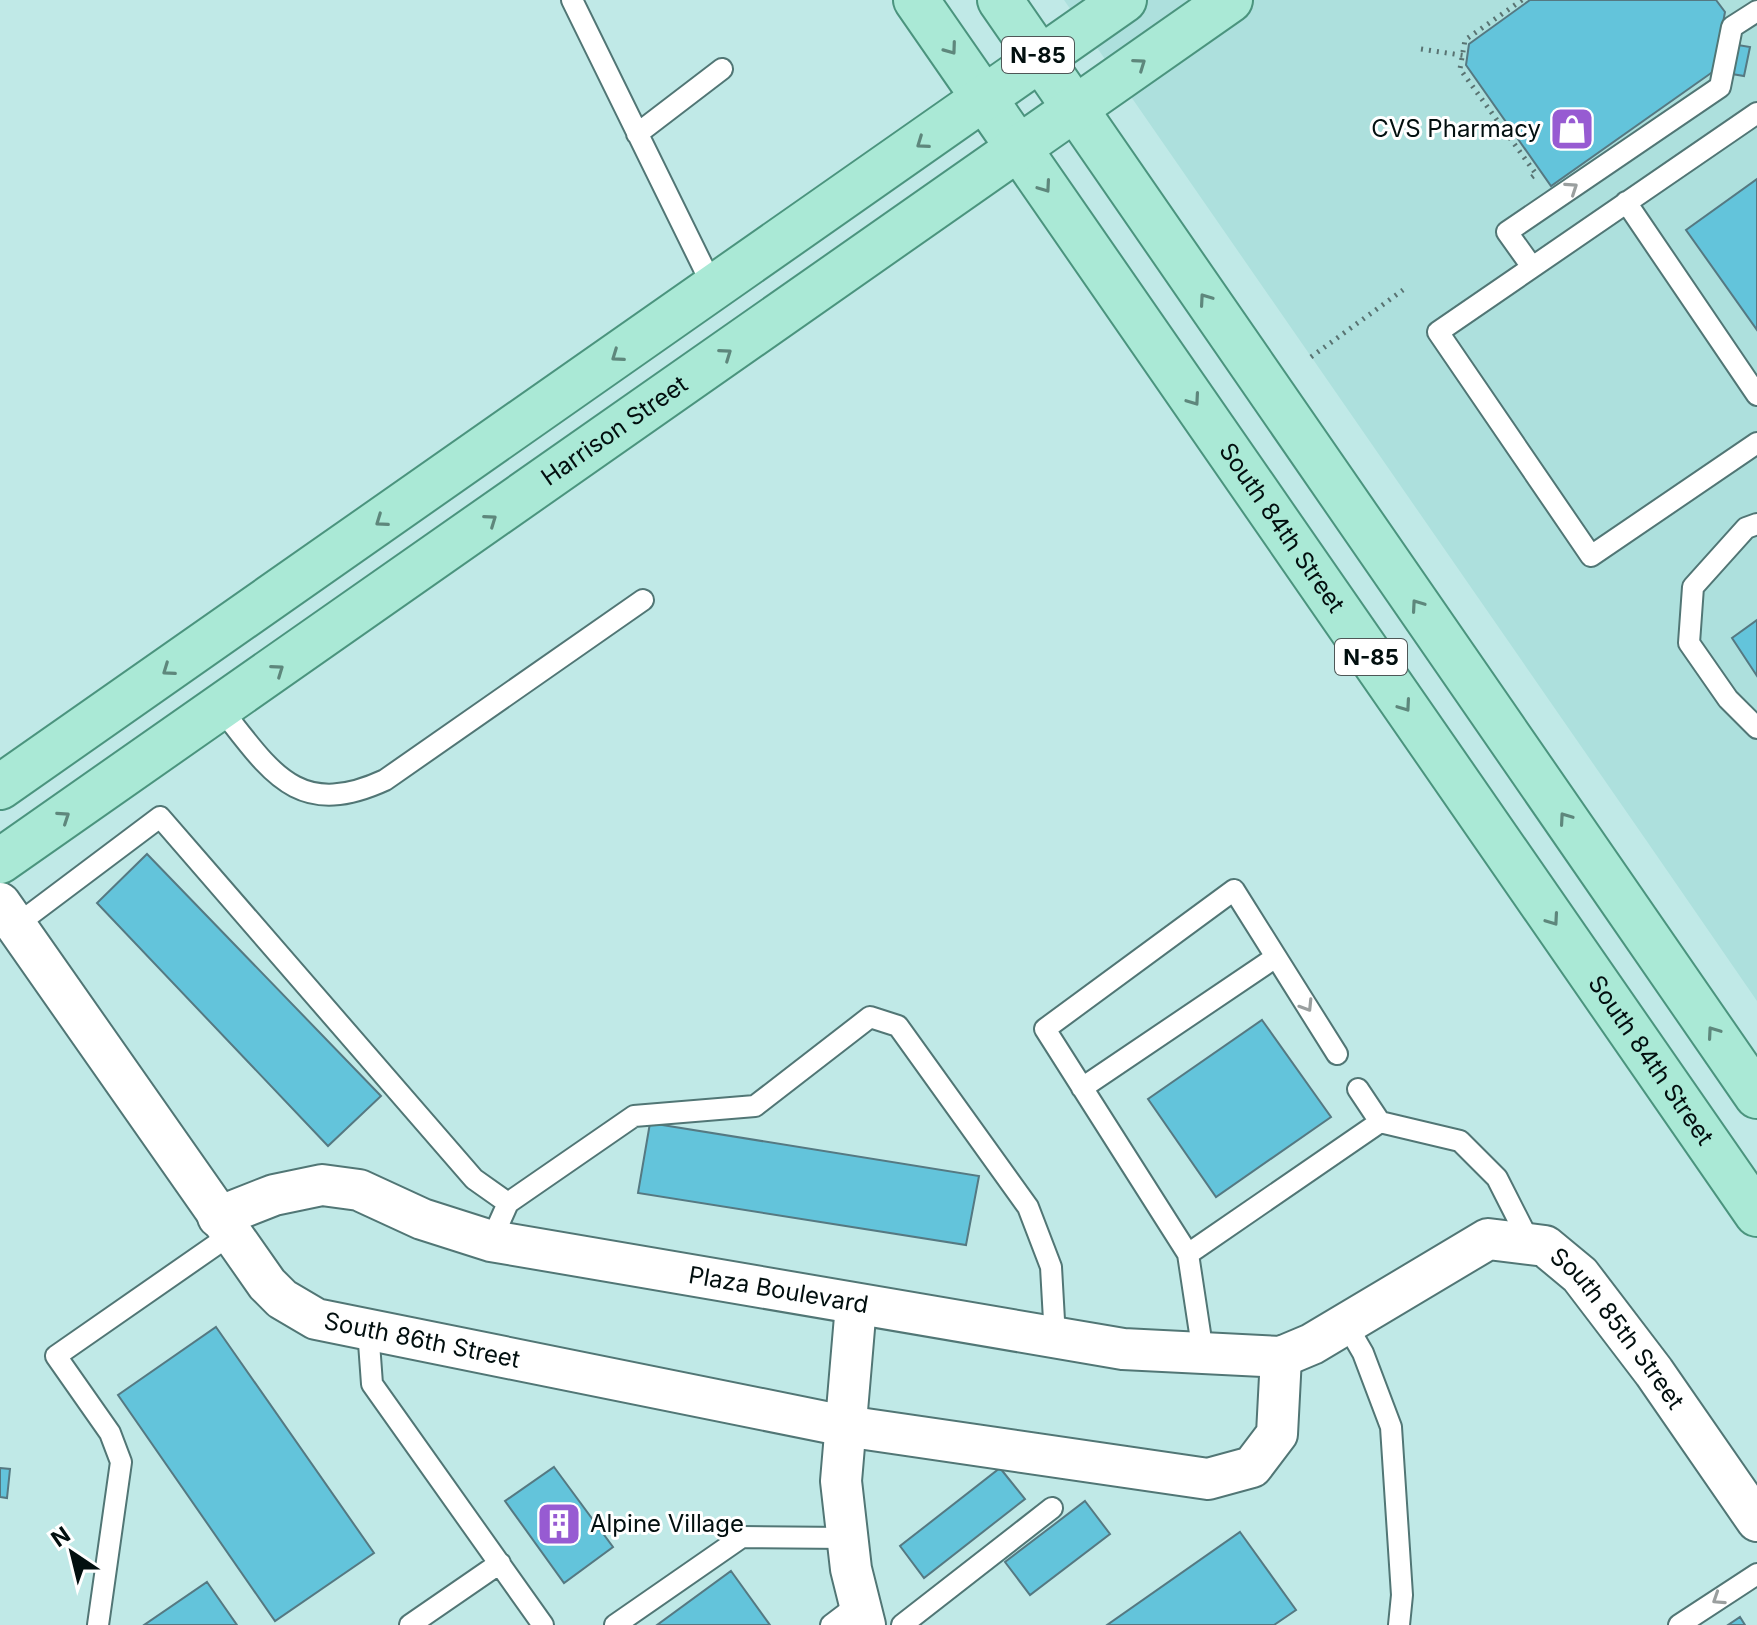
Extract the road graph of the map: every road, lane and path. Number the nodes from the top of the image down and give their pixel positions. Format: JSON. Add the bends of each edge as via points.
{"nodes":[{"id":1,"x":572,"y":0,"type":"edge"},
{"id":2,"x":916,"y":0,"type":"edge"},
{"id":3,"x":1000,"y":0,"type":"edge"},
{"id":4,"x":1124,"y":0,"type":"edge"},
{"id":5,"x":1230,"y":0,"type":"edge"},
{"id":6,"x":1522,"y":0,"type":"edge"},
{"id":7,"x":1757,"y":11,"type":"edge"},
{"id":8,"x":1421,"y":49,"type":"dead end"},
{"id":9,"x":1465,"y":56,"type":"junction"},
{"id":10,"x":1041,"y":59,"type":"junction"},
{"id":11,"x":722,"y":69,"type":"dead end"},
{"id":12,"x":986,"y":98,"type":"junction"},
{"id":13,"x":1076,"y":109,"type":"junction"},
{"id":14,"x":1757,"y":113,"type":"edge"},
{"id":15,"x":637,"y":134,"type":"junction"},
{"id":16,"x":1018,"y":149,"type":"junction"},
{"id":17,"x":1516,"y":188,"type":"dead end"},
{"id":18,"x":1626,"y":202,"type":"junction"},
{"id":19,"x":1532,"y":267,"type":"junction"},
{"id":20,"x":714,"y":289,"type":"junction"},
{"id":21,"x":1403,"y":290,"type":"dead end"},
{"id":22,"x":1311,"y":357,"type":"dead end"},
{"id":23,"x":1757,"y":395,"type":"edge"},
{"id":24,"x":1757,"y":443,"type":"edge"},
{"id":25,"x":1757,"y":524,"type":"edge"},
{"id":26,"x":643,"y":600,"type":"dead end"},
{"id":27,"x":222,"y":710,"type":"junction"},
{"id":28,"x":1757,"y":728,"type":"edge"},
{"id":29,"x":0,"y":787,"type":"edge"},
{"id":30,"x":0,"y":861,"type":"edge"},
{"id":31,"x":8,"y":914,"type":"edge"},
{"id":32,"x":1276,"y":957,"type":"junction"},
{"id":33,"x":1337,"y":1054,"type":"dead end"},
{"id":34,"x":1082,"y":1088,"type":"junction"},
{"id":35,"x":1358,"y":1089,"type":"dead end"},
{"id":36,"x":1757,"y":1096,"type":"edge"},
{"id":37,"x":1380,"y":1122,"type":"junction"},
{"id":38,"x":508,"y":1203,"type":"junction"},
{"id":39,"x":1757,"y":1214,"type":"edge"},
{"id":40,"x":224,"y":1226,"type":"junction"},
{"id":41,"x":491,"y":1241,"type":"junction"},
{"id":42,"x":1531,"y":1245,"type":"junction"},
{"id":43,"x":1188,"y":1254,"type":"junction"},
{"id":44,"x":856,"y":1305,"type":"junction"},
{"id":45,"x":1345,"y":1322,"type":"junction"},
{"id":46,"x":368,"y":1329,"type":"junction"},
{"id":47,"x":1055,"y":1338,"type":"junction"},
{"id":48,"x":1203,"y":1353,"type":"junction"},
{"id":49,"x":1281,"y":1357,"type":"junction"},
{"id":50,"x":845,"y":1426,"type":"junction"},
{"id":51,"x":1052,"y":1508,"type":"dead end"},
{"id":52,"x":1757,"y":1521,"type":"edge"},
{"id":53,"x":847,"y":1538,"type":"junction"},
{"id":54,"x":500,"y":1563,"type":"junction"},
{"id":55,"x":1757,"y":1574,"type":"edge"},
{"id":56,"x":852,"y":1618,"type":"edge"},
{"id":57,"x":98,"y":1625,"type":"edge"},
{"id":58,"x":410,"y":1625,"type":"edge"},
{"id":59,"x":543,"y":1625,"type":"edge"},
{"id":60,"x":615,"y":1625,"type":"edge"},
{"id":61,"x":902,"y":1625,"type":"edge"},
{"id":62,"x":1399,"y":1625,"type":"edge"},
{"id":63,"x":1679,"y":1625,"type":"edge"}],
"edges":[{"from":1,"to":15,"type":"lane"},
{"from":2,"to":12,"type":"main road","name":"South 84th Street","number":"N-85","one_way":true},
{"from":3,"to":10,"type":"main road","number":"N-85"},
{"from":4,"to":10,"type":"main road"},
{"from":13,"to":5,"type":"main road","name":"Harrison Street","one_way":true},
{"from":6,"to":9,"type":"path","via":[[1465,40]]},
{"from":19,"to":7,"type":"lane","one_way":true,"via":[[1507,232],[1720,87],[1732,27]]},
{"from":8,"to":9,"type":"path"},
{"from":9,"to":17,"type":"path","via":[[1460,69],[1536,174]]},
{"from":10,"to":12,"type":"main road"},
{"from":10,"to":13,"type":"main road","number":"N-85"},
{"from":11,"to":15,"type":"lane"},
{"from":12,"to":16,"type":"main road","name":"South 84th Street","number":"N-85"},
{"from":12,"to":20,"type":"main road","one_way":true},
{"from":13,"to":16,"type":"main road","name":"Harrison Street"},
{"from":36,"to":13,"type":"main road","number":"N-85","one_way":true},
{"from":14,"to":18,"type":"lane"},
{"from":15,"to":20,"type":"lane"},
{"from":27,"to":16,"type":"main road","name":"Harrison Street","one_way":true},
{"from":16,"to":39,"type":"main road","name":"South 84th Street","number":"N-85","one_way":true},
{"from":18,"to":19,"type":"lane"},
{"from":18,"to":23,"type":"lane"},
{"from":19,"to":24,"type":"lane","via":[[1438,332],[1591,556]]},
{"from":20,"to":29,"type":"main road","one_way":true},
{"from":21,"to":22,"type":"path"},
{"from":25,"to":28,"type":"lane","via":[[1746,528],[1693,587],[1689,643],[1728,699]]},
{"from":26,"to":27,"type":"lane","via":[[385,780],[355,794],[322,795],[290,786],[265,765]]},
{"from":30,"to":27,"type":"main road","name":"Harrison Street","one_way":true},
{"from":31,"to":38,"type":"lane","via":[[160,817],[474,1179]]},
{"from":31,"to":40,"type":"street","name":"South 86th Street"},
{"from":32,"to":33,"type":"lane","one_way":true},
{"from":32,"to":34,"type":"lane"},
{"from":32,"to":34,"type":"lane","via":[[1234,890],[1045,1029]]},
{"from":34,"to":43,"type":"lane"},
{"from":35,"to":37,"type":"lane"},
{"from":37,"to":42,"type":"lane","via":[[1460,1141],[1497,1178]]},
{"from":37,"to":43,"type":"lane"},
{"from":38,"to":41,"type":"lane"},
{"from":38,"to":47,"type":"lane","via":[[634,1116],[755,1106],[870,1017],[898,1026],[1028,1207],[1051,1267]]},
{"from":40,"to":41,"type":"street","name":"Plaza Boulevard","via":[[274,1195],[322,1185],[359,1190],[422,1219]]},
{"from":40,"to":46,"type":"street","name":"South 86th Street","via":[[282,1299],[316,1319]]},
{"from":40,"to":57,"type":"lane","via":[[56,1356],[110,1433],[121,1462]]},
{"from":41,"to":44,"type":"street","name":"Plaza Boulevard"},
{"from":42,"to":45,"type":"street","name":"South 85th Street","via":[[1488,1239]]},
{"from":42,"to":52,"type":"street","name":"South 85th Street","via":[[1545,1246],[1580,1275]]},
{"from":43,"to":48,"type":"lane"},
{"from":44,"to":47,"type":"street","name":"Plaza Boulevard"},
{"from":44,"to":50,"type":"street"},
{"from":45,"to":49,"type":"street","name":"Plaza Boulevard"},
{"from":45,"to":62,"type":"lane","via":[[1363,1353],[1391,1427],[1402,1595]]},
{"from":46,"to":50,"type":"street","name":"South 86th Street"},
{"from":46,"to":54,"type":"lane","via":[[372,1384]]},
{"from":47,"to":48,"type":"street","name":"Plaza Boulevard","via":[[1123,1349]]},
{"from":48,"to":49,"type":"street","name":"Plaza Boulevard"},
{"from":49,"to":50,"type":"street","name":"South 86th Street","via":[[1277,1434],[1252,1467],[1208,1479]]},
{"from":50,"to":53,"type":"street","via":[[841,1481]]},
{"from":51,"to":61,"type":"lane"},
{"from":53,"to":56,"type":"street"},
{"from":53,"to":60,"type":"lane","via":[[742,1537]]},
{"from":54,"to":58,"type":"lane"},
{"from":54,"to":59,"type":"lane"},
{"from":55,"to":63,"type":"lane","one_way":true}]}
